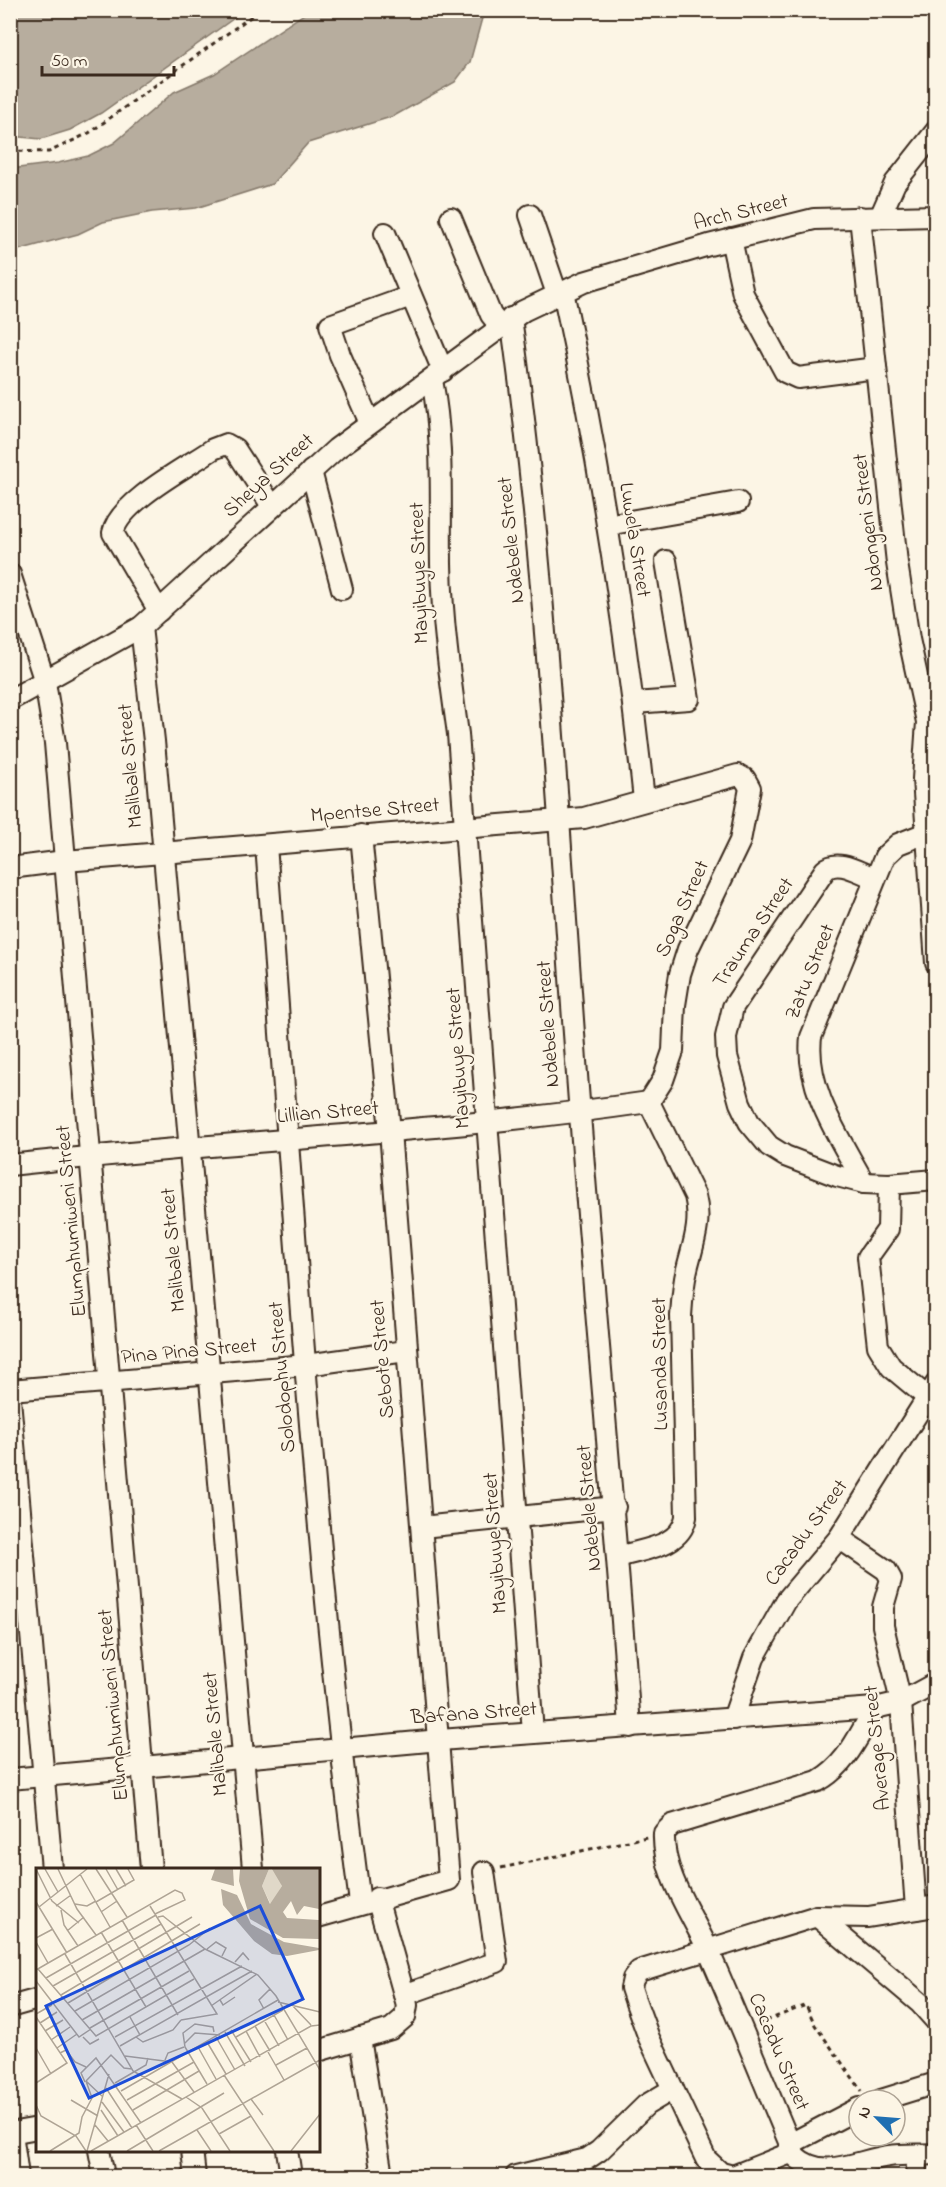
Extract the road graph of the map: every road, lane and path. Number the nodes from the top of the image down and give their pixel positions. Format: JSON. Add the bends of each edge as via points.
{"nodes":[{"id":1,"x":260,"y":10,"type":"edge"},
{"id":2,"x":936,"y":131,"type":"edge"},
{"id":3,"x":10,"y":151,"type":"edge"},
{"id":4,"x":530,"y":215,"type":"dead end"},
{"id":5,"x":936,"y":216,"type":"edge"},
{"id":6,"x":860,"y":217,"type":"junction"},
{"id":7,"x":880,"y":217,"type":"junction"},
{"id":8,"x":451,"y":218,"type":"dead end"},
{"id":9,"x":385,"y":233,"type":"dead end"},
{"id":10,"x":731,"y":239,"type":"junction"},
{"id":11,"x":560,"y":293,"type":"junction"},
{"id":12,"x":411,"y":296,"type":"junction"},
{"id":13,"x":506,"y":322,"type":"junction"},
{"id":14,"x":876,"y":368,"type":"junction"},
{"id":15,"x":437,"y":376,"type":"junction"},
{"id":16,"x":370,"y":423,"type":"junction"},
{"id":17,"x":311,"y":471,"type":"junction"},
{"id":18,"x":738,"y":502,"type":"dead end"},
{"id":19,"x":272,"y":506,"type":"junction"},
{"id":20,"x":608,"y":525,"type":"junction"},
{"id":21,"x":666,"y":561,"type":"dead end"},
{"id":22,"x":10,"y":574,"type":"edge"},
{"id":23,"x":342,"y":589,"type":"dead end"},
{"id":24,"x":159,"y":611,"type":"junction"},
{"id":25,"x":141,"y":627,"type":"junction"},
{"id":26,"x":45,"y":682,"type":"junction"},
{"id":27,"x":10,"y":700,"type":"edge"},
{"id":28,"x":634,"y":703,"type":"junction"},
{"id":29,"x":931,"y":721,"type":"edge"},
{"id":30,"x":738,"y":775,"type":"joint"},
{"id":31,"x":929,"y":779,"type":"edge"},
{"id":32,"x":644,"y":800,"type":"junction"},
{"id":33,"x":558,"y":820,"type":"junction"},
{"id":34,"x":466,"y":827,"type":"junction"},
{"id":35,"x":926,"y":833,"type":"junction"},
{"id":36,"x":361,"y":835,"type":"junction"},
{"id":37,"x":266,"y":844,"type":"junction"},
{"id":38,"x":163,"y":853,"type":"junction"},
{"id":39,"x":65,"y":861,"type":"junction"},
{"id":40,"x":10,"y":868,"type":"edge"},
{"id":41,"x":932,"y":874,"type":"edge"},
{"id":42,"x":875,"y":878,"type":"junction"},
{"id":43,"x":936,"y":963,"type":"edge"},
{"id":44,"x":649,"y":1102,"type":"junction"},
{"id":45,"x":579,"y":1112,"type":"junction"},
{"id":46,"x":488,"y":1120,"type":"junction"},
{"id":47,"x":390,"y":1131,"type":"junction"},
{"id":48,"x":288,"y":1141,"type":"junction"},
{"id":49,"x":188,"y":1147,"type":"junction"},
{"id":50,"x":90,"y":1156,"type":"junction"},
{"id":51,"x":10,"y":1165,"type":"edge"},
{"id":52,"x":936,"y":1180,"type":"edge"},
{"id":53,"x":864,"y":1183,"type":"junction"},
{"id":54,"x":890,"y":1184,"type":"junction"},
{"id":55,"x":406,"y":1351,"type":"junction"},
{"id":56,"x":306,"y":1365,"type":"junction"},
{"id":57,"x":210,"y":1374,"type":"junction"},
{"id":58,"x":111,"y":1383,"type":"junction"},
{"id":59,"x":10,"y":1390,"type":"edge"},
{"id":60,"x":931,"y":1391,"type":"edge"},
{"id":61,"x":10,"y":1399,"type":"edge"},
{"id":62,"x":615,"y":1507,"type":"junction"},
{"id":63,"x":519,"y":1515,"type":"junction"},
{"id":64,"x":422,"y":1527,"type":"junction"},
{"id":65,"x":839,"y":1538,"type":"junction"},
{"id":66,"x":618,"y":1557,"type":"junction"},
{"id":67,"x":936,"y":1683,"type":"edge"},
{"id":68,"x":901,"y":1702,"type":"junction"},
{"id":69,"x":875,"y":1708,"type":"junction"},
{"id":70,"x":733,"y":1719,"type":"junction"},
{"id":71,"x":630,"y":1727,"type":"junction"},
{"id":72,"x":533,"y":1733,"type":"junction"},
{"id":73,"x":440,"y":1740,"type":"junction"},
{"id":74,"x":340,"y":1749,"type":"junction"},
{"id":75,"x":242,"y":1759,"type":"junction"},
{"id":76,"x":144,"y":1767,"type":"junction"},
{"id":77,"x":43,"y":1776,"type":"junction"},
{"id":78,"x":10,"y":1779,"type":"edge"},
{"id":79,"x":664,"y":1833,"type":"junction"},
{"id":80,"x":52,"y":1868,"type":"edge"},
{"id":81,"x":151,"y":1868,"type":"edge"},
{"id":82,"x":253,"y":1868,"type":"edge"},
{"id":83,"x":484,"y":1872,"type":"joint"},
{"id":84,"x":369,"y":1901,"type":"junction"},
{"id":85,"x":936,"y":1906,"type":"edge"},
{"id":86,"x":916,"y":1909,"type":"junction"},
{"id":87,"x":320,"y":1916,"type":"edge"},
{"id":88,"x":817,"y":1916,"type":"junction"},
{"id":89,"x":709,"y":1950,"type":"junction"},
{"id":90,"x":404,"y":1995,"type":"junction"},
{"id":91,"x":36,"y":2000,"type":"edge"},
{"id":92,"x":928,"y":2002,"type":"edge"},
{"id":93,"x":10,"y":2007,"type":"edge"},
{"id":94,"x":936,"y":2021,"type":"edge"},
{"id":95,"x":742,"y":2030,"type":"junction"},
{"id":96,"x":360,"y":2038,"type":"junction"},
{"id":97,"x":320,"y":2050,"type":"edge"},
{"id":98,"x":936,"y":2083,"type":"edge"},
{"id":99,"x":860,"y":2088,"type":"edge"},
{"id":100,"x":673,"y":2089,"type":"junction"},
{"id":101,"x":907,"y":2092,"type":"edge"},
{"id":102,"x":847,"y":2115,"type":"edge"},
{"id":103,"x":36,"y":2128,"type":"edge"},
{"id":104,"x":11,"y":2133,"type":"edge"},
{"id":105,"x":792,"y":2148,"type":"junction"},
{"id":106,"x":99,"y":2151,"type":"edge"},
{"id":107,"x":192,"y":2151,"type":"edge"},
{"id":108,"x":288,"y":2151,"type":"edge"},
{"id":109,"x":927,"y":2154,"type":"edge"},
{"id":110,"x":18,"y":2176,"type":"edge"},
{"id":111,"x":104,"y":2176,"type":"edge"},
{"id":112,"x":195,"y":2176,"type":"edge"},
{"id":113,"x":291,"y":2176,"type":"edge"},
{"id":114,"x":382,"y":2176,"type":"edge"},
{"id":115,"x":516,"y":2176,"type":"edge"},
{"id":116,"x":916,"y":2176,"type":"edge"}],
"edges":[{"from":1,"to":3,"type":"path","via":[[89,132],[49,152]]},
{"from":2,"to":7,"type":"street","via":[[895,183]]},
{"from":4,"to":11,"type":"street","name":"Luwela Street"},
{"from":5,"to":7,"type":"street","name":"Arch Street"},
{"from":6,"to":7,"type":"street","name":"Arch Street"},
{"from":6,"to":10,"type":"street","name":"Arch Street","via":[[814,219]]},
{"from":6,"to":14,"type":"street","name":"Ndongeni Street"},
{"from":8,"to":13,"type":"street","via":[[491,315]]},
{"from":9,"to":12,"type":"street","name":"Mayibuye Street"},
{"from":10,"to":11,"type":"street","name":"Arch Street"},
{"from":10,"to":14,"type":"street","via":[[743,294],[785,372],[798,378]]},
{"from":11,"to":13,"type":"street","name":"Sheya Street"},
{"from":11,"to":20,"type":"street","name":"Luwela Street","via":[[585,390]]},
{"from":12,"to":15,"type":"street","name":"Mayibuye Street"},
{"from":12,"to":16,"type":"street","via":[[330,325]]},
{"from":13,"to":15,"type":"street","name":"Sheya Street"},
{"from":13,"to":33,"type":"street","name":"Ndebele Street","via":[[550,676]]},
{"from":14,"to":29,"type":"street","name":"Ndongeni Street","via":[[897,563],[909,639]]},
{"from":15,"to":16,"type":"street","name":"Sheya Street"},
{"from":15,"to":34,"type":"street","name":"Mayibuye Street","via":[[446,646]]},
{"from":16,"to":17,"type":"street","name":"Sheya Street"},
{"from":17,"to":19,"type":"street","name":"Sheya Street"},
{"from":17,"to":23,"type":"street"},
{"from":18,"to":20,"type":"street"},
{"from":19,"to":24,"type":"street","name":"Sheya Street"},
{"from":19,"to":24,"type":"street","via":[[235,448],[226,444],[131,505],[116,521],[113,533]]},
{"from":20,"to":28,"type":"street","name":"Luwela Street"},
{"from":21,"to":28,"type":"street","via":[[689,699]]},
{"from":22,"to":26,"type":"street","name":"Elumphumiweni Street"},
{"from":24,"to":25,"type":"street","name":"Sheya Street"},
{"from":25,"to":26,"type":"street","name":"Sheya Street"},
{"from":25,"to":38,"type":"street","name":"Malibale Street"},
{"from":26,"to":27,"type":"street","name":"Sheya Street"},
{"from":26,"to":39,"type":"street","name":"Elumphumiweni Street","via":[[55,743]]},
{"from":28,"to":32,"type":"street","name":"Luwela Street"},
{"from":29,"to":31,"type":"street","name":"Ndongeni Street"},
{"from":30,"to":32,"type":"street","name":"Mpentse Street"},
{"from":30,"to":44,"type":"street","name":"Soga Street","via":[[750,788],[740,841],[684,963],[675,1005],[673,1051],[663,1080]]},
{"from":31,"to":35,"type":"street","name":"Ndongeni Street"},
{"from":32,"to":33,"type":"street","name":"Mpentse Street","via":[[593,816]]},
{"from":33,"to":34,"type":"street","name":"Mpentse Street"},
{"from":33,"to":45,"type":"street","name":"Ndebele Street"},
{"from":34,"to":36,"type":"street","name":"Mpentse Street"},
{"from":34,"to":46,"type":"street","name":"Mayibuye Street"},
{"from":35,"to":41,"type":"street","name":"Ndongeni Street"},
{"from":35,"to":42,"type":"street","name":"Zatu Street","via":[[891,849]]},
{"from":36,"to":37,"type":"street","name":"Mpentse Street"},
{"from":36,"to":47,"type":"street","name":"Sebote Street"},
{"from":37,"to":38,"type":"street","name":"Mpentse Street"},
{"from":37,"to":48,"type":"street","name":"Solodophu Street"},
{"from":38,"to":39,"type":"street","name":"Mpentse Street"},
{"from":38,"to":49,"type":"street","name":"Malibale Street"},
{"from":39,"to":40,"type":"street","name":"Mpentse Street"},
{"from":39,"to":50,"type":"street","name":"Elumphumiweni Street"},
{"from":41,"to":43,"type":"street","name":"Ndongeni Street"},
{"from":42,"to":53,"type":"street","name":"Zatu Street","via":[[816,1024],[810,1050],[822,1105]]},
{"from":42,"to":53,"type":"street","name":"Trauma Street","via":[[839,865],[825,870],[740,995],[726,1037],[740,1103],[758,1135],[785,1156]]},
{"from":44,"to":45,"type":"street","name":"Lillian Street"},
{"from":44,"to":66,"type":"street","name":"Lusanda Street","via":[[699,1210],[681,1316],[686,1517],[683,1529],[674,1539]]},
{"from":45,"to":46,"type":"street","name":"Lillian Street"},
{"from":45,"to":62,"type":"street","name":"Ndebele Street"},
{"from":46,"to":47,"type":"street","name":"Lillian Street"},
{"from":46,"to":63,"type":"street","name":"Mayibuye Street"},
{"from":47,"to":48,"type":"street","name":"Lillian Street"},
{"from":47,"to":55,"type":"street","name":"Sebote Street"},
{"from":48,"to":49,"type":"street","name":"Lillian Street"},
{"from":48,"to":56,"type":"street","name":"Solodophu Street"},
{"from":49,"to":50,"type":"street","name":"Lillian Street"},
{"from":49,"to":57,"type":"street","name":"Malibale Street"},
{"from":50,"to":51,"type":"street","name":"Lillian Street"},
{"from":50,"to":58,"type":"street","name":"Elumphumiweni Street"},
{"from":52,"to":54,"type":"street","name":"Trauma Street"},
{"from":53,"to":54,"type":"street","name":"Trauma Street"},
{"from":54,"to":60,"type":"street","via":[[888,1229],[868,1257],[878,1346],[891,1367]]},
{"from":55,"to":56,"type":"street","name":"Pina Pina Street"},
{"from":55,"to":64,"type":"street","name":"Sebote Street"},
{"from":56,"to":57,"type":"street","name":"Pina Pina Street"},
{"from":56,"to":74,"type":"street","name":"Solodophu Street"},
{"from":57,"to":58,"type":"street","name":"Pina Pina Street"},
{"from":57,"to":75,"type":"street","name":"Malibale Street"},
{"from":58,"to":59,"type":"street","name":"Pina Pina Street"},
{"from":58,"to":76,"type":"street","name":"Elumphumiweni Street"},
{"from":60,"to":65,"type":"street","name":"Cacadu Street"},
{"from":61,"to":77,"type":"street"},
{"from":62,"to":63,"type":"street"},
{"from":62,"to":66,"type":"street","name":"Ndebele Street"},
{"from":63,"to":64,"type":"street"},
{"from":63,"to":72,"type":"street","name":"Mayibuye Street"},
{"from":64,"to":73,"type":"street","name":"Sebote Street"},
{"from":65,"to":68,"type":"street","name":"Average Street","via":[[889,1574],[884,1626]]},
{"from":65,"to":70,"type":"street","name":"Cacadu Street","via":[[786,1601],[754,1658]]},
{"from":66,"to":71,"type":"street","name":"Ndebele Street"},
{"from":67,"to":68,"type":"street","name":"Bafana Street"},
{"from":68,"to":69,"type":"street","name":"Bafana Street"},
{"from":68,"to":86,"type":"street","name":"Average Street"},
{"from":69,"to":70,"type":"street","name":"Bafana Street"},
{"from":69,"to":79,"type":"street","via":[[844,1761],[830,1774],[672,1825]]},
{"from":70,"to":71,"type":"street","name":"Bafana Street"},
{"from":71,"to":72,"type":"street","name":"Bafana Street"},
{"from":72,"to":73,"type":"street","name":"Bafana Street"},
{"from":73,"to":74,"type":"street","name":"Bafana Street"},
{"from":73,"to":84,"type":"street","name":"Sebote Street","via":[[449,1880]]},
{"from":74,"to":75,"type":"street","name":"Bafana Street"},
{"from":74,"to":84,"type":"street","name":"Solodophu Street"},
{"from":75,"to":76,"type":"street","name":"Bafana Street"},
{"from":75,"to":82,"type":"street","name":"Malibale Street"},
{"from":76,"to":77,"type":"street","name":"Bafana Street"},
{"from":76,"to":81,"type":"street","name":"Elumphumiweni Street"},
{"from":77,"to":78,"type":"street","name":"Bafana Street"},
{"from":77,"to":80,"type":"street"},
{"from":79,"to":83,"type":"path"},
{"from":79,"to":89,"type":"street","name":"Cacadu Street","via":[[675,1884]]},
{"from":83,"to":90,"type":"street","via":[[497,1962]]},
{"from":84,"to":87,"type":"street"},
{"from":84,"to":90,"type":"street","name":"Solodophu Street"},
{"from":85,"to":86,"type":"street"},
{"from":86,"to":88,"type":"street","via":[[868,1917]]},
{"from":88,"to":89,"type":"street"},
{"from":88,"to":92,"type":"street"},
{"from":89,"to":95,"type":"street","name":"Cacadu Street"},
{"from":89,"to":100,"type":"street","via":[[647,1966],[633,1979],[631,1988],[649,2038]]},
{"from":90,"to":96,"type":"street","name":"Solodophu Street","via":[[407,2005],[403,2021],[391,2029]]},
{"from":91,"to":93,"type":"street"},
{"from":92,"to":94,"type":"street"},
{"from":95,"to":99,"type":"path","via":[[806,2005],[815,2025]]},
{"from":95,"to":105,"type":"street","name":"Cacadu Street"},
{"from":96,"to":97,"type":"street"},
{"from":96,"to":114,"type":"street"},
{"from":98,"to":101,"type":"street"},
{"from":100,"to":105,"type":"street","via":[[706,2159],[721,2173],[733,2176]]},
{"from":100,"to":115,"type":"street","via":[[646,2105],[587,2159]]},
{"from":102,"to":105,"type":"street"},
{"from":103,"to":104,"type":"street"},
{"from":104,"to":110,"type":"street"},
{"from":105,"to":109,"type":"street","via":[[802,2163],[825,2169],[888,2156]]},
{"from":106,"to":111,"type":"street"},
{"from":107,"to":112,"type":"street"},
{"from":108,"to":113,"type":"street"},
{"from":109,"to":116,"type":"street"}]}
